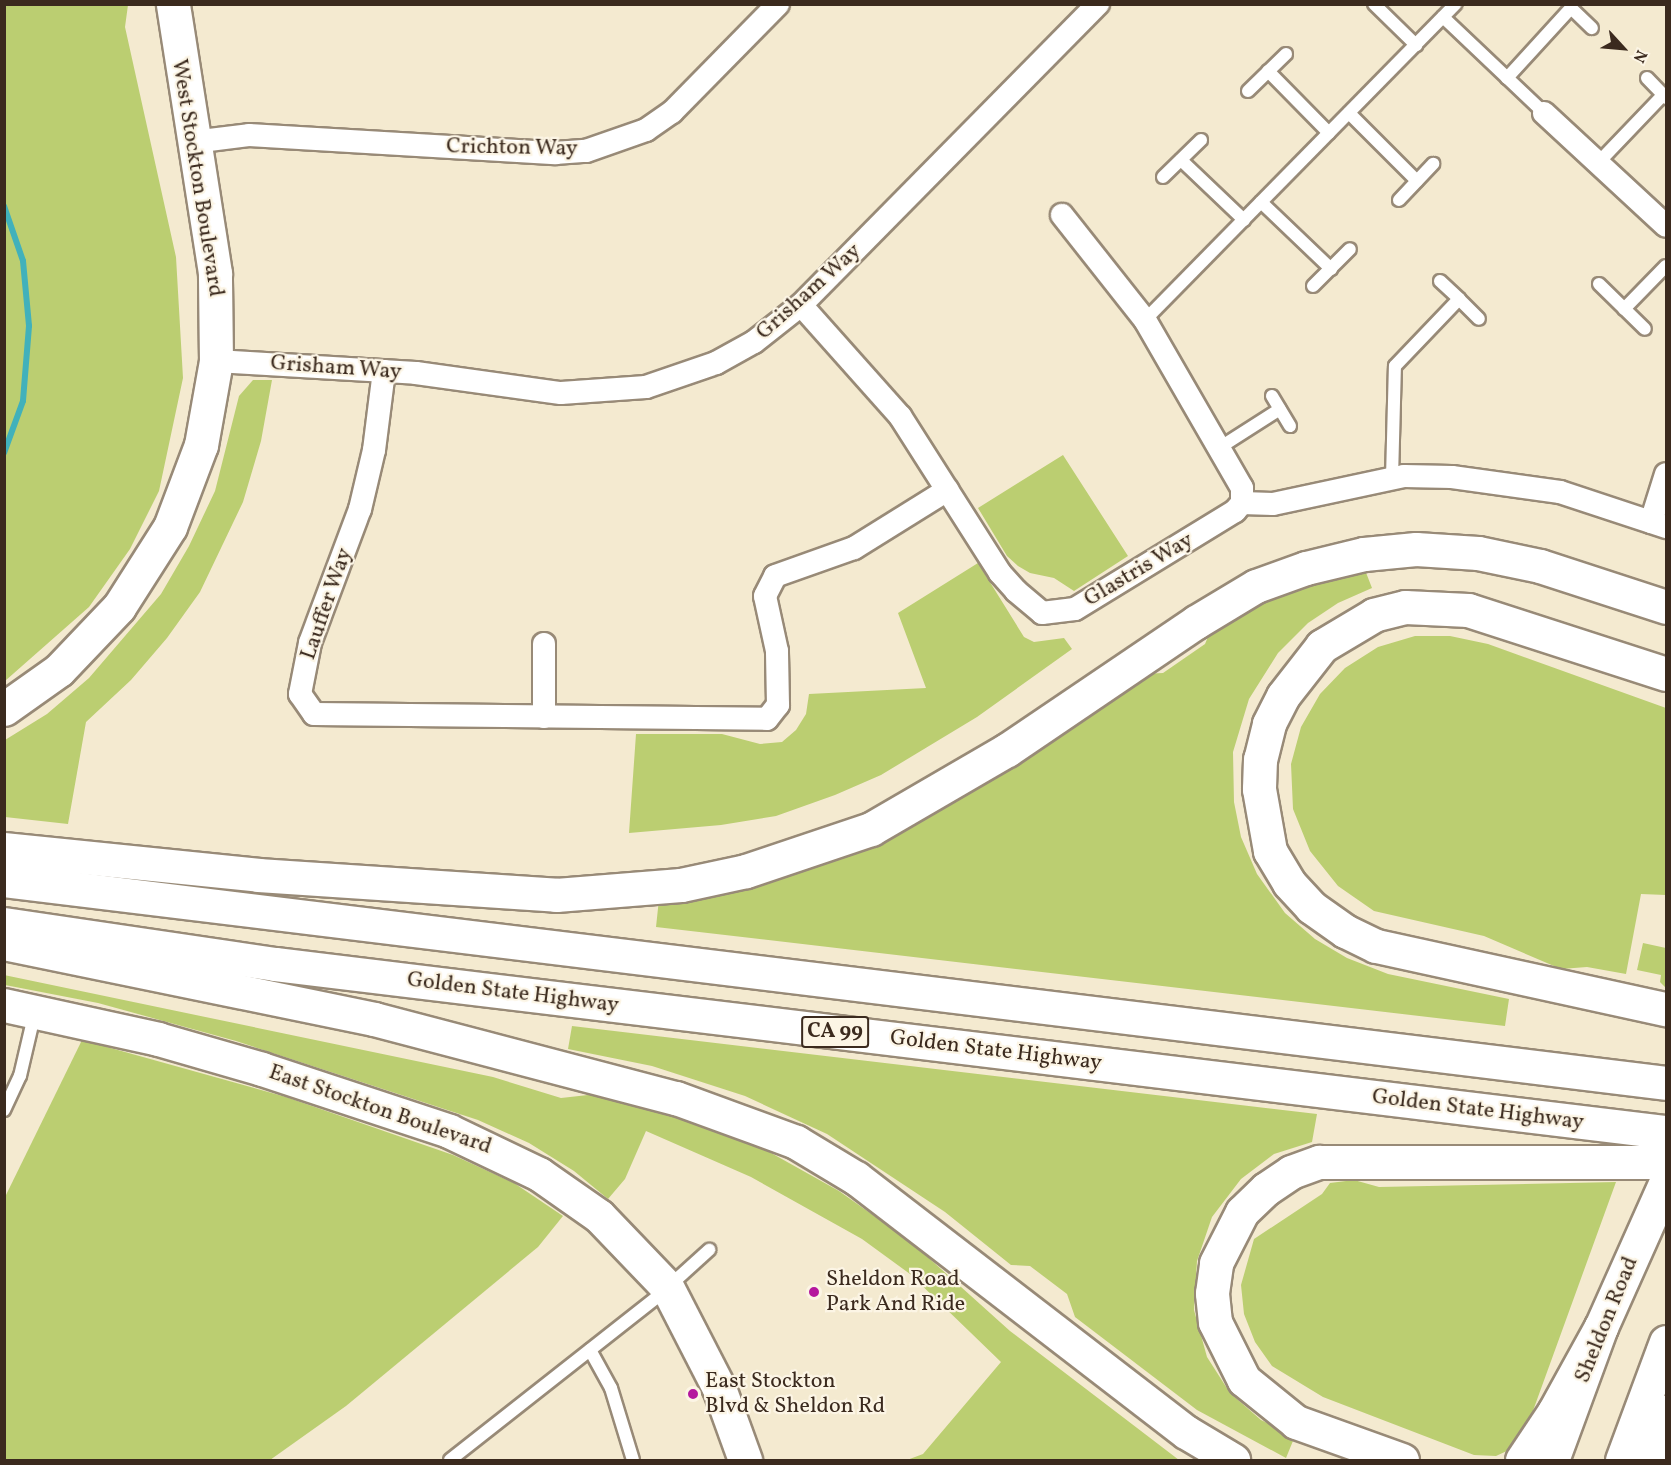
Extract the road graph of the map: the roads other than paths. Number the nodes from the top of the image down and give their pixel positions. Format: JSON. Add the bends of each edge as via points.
{"nodes":[{"id":1,"x":173,"y":4,"type":"edge"},
{"id":2,"x":778,"y":4,"type":"edge"},
{"id":3,"x":1098,"y":4,"type":"edge"},
{"id":4,"x":1374,"y":4,"type":"edge"},
{"id":5,"x":1456,"y":4,"type":"edge"},
{"id":6,"x":1569,"y":6,"type":"edge"},
{"id":7,"x":1443,"y":18,"type":"junction"},
{"id":8,"x":1592,"y":28,"type":"dead end"},
{"id":9,"x":1416,"y":45,"type":"junction"},
{"id":10,"x":1286,"y":54,"type":"dead end"},
{"id":11,"x":1268,"y":71,"type":"junction"},
{"id":12,"x":1507,"y":78,"type":"junction"},
{"id":13,"x":1647,"y":78,"type":"dead end"},
{"id":14,"x":1248,"y":91,"type":"dead end"},
{"id":15,"x":1665,"y":97,"type":"edge"},
{"id":16,"x":1349,"y":113,"type":"junction"},
{"id":17,"x":1544,"y":113,"type":"joint"},
{"id":18,"x":1329,"y":133,"type":"junction"},
{"id":19,"x":1201,"y":140,"type":"dead end"},
{"id":20,"x":193,"y":142,"type":"junction"},
{"id":21,"x":1181,"y":160,"type":"junction"},
{"id":22,"x":1598,"y":162,"type":"junction"},
{"id":23,"x":1433,"y":164,"type":"dead end"},
{"id":24,"x":1163,"y":177,"type":"dead end"},
{"id":25,"x":1417,"y":181,"type":"junction"},
{"id":26,"x":1399,"y":200,"type":"dead end"},
{"id":27,"x":1261,"y":202,"type":"junction"},
{"id":28,"x":1062,"y":215,"type":"dead end"},
{"id":29,"x":1244,"y":220,"type":"junction"},
{"id":30,"x":1666,"y":226,"type":"edge"},
{"id":31,"x":1350,"y":249,"type":"dead end"},
{"id":32,"x":1666,"y":266,"type":"edge"},
{"id":33,"x":1331,"y":268,"type":"junction"},
{"id":34,"x":1440,"y":282,"type":"dead end"},
{"id":35,"x":1599,"y":284,"type":"dead end"},
{"id":36,"x":1313,"y":286,"type":"dead end"},
{"id":37,"x":1459,"y":299,"type":"junction"},
{"id":38,"x":801,"y":305,"type":"junction"},
{"id":39,"x":1624,"y":309,"type":"junction"},
{"id":40,"x":1479,"y":319,"type":"dead end"},
{"id":41,"x":1144,"y":320,"type":"junction"},
{"id":42,"x":1645,"y":329,"type":"dead end"},
{"id":43,"x":216,"y":360,"type":"junction"},
{"id":44,"x":384,"y":371,"type":"junction"},
{"id":45,"x":1272,"y":396,"type":"dead end"},
{"id":46,"x":1280,"y":409,"type":"junction"},
{"id":47,"x":1290,"y":426,"type":"dead end"},
{"id":48,"x":1219,"y":448,"type":"junction"},
{"id":49,"x":1666,"y":474,"type":"edge"},
{"id":50,"x":1392,"y":478,"type":"junction"},
{"id":51,"x":947,"y":490,"type":"junction"},
{"id":52,"x":1242,"y":503,"type":"junction"},
{"id":53,"x":1659,"y":524,"type":"edge"},
{"id":54,"x":1666,"y":607,"type":"edge"},
{"id":55,"x":544,"y":644,"type":"dead end"},
{"id":56,"x":1666,"y":674,"type":"edge"},
{"id":57,"x":4,"y":710,"type":"edge"},
{"id":58,"x":544,"y":717,"type":"junction"},
{"id":59,"x":4,"y":849,"type":"edge"},
{"id":60,"x":4,"y":880,"type":"edge"},
{"id":61,"x":4,"y":924,"type":"edge"},
{"id":62,"x":4,"y":943,"type":"edge"},
{"id":63,"x":20,"y":1008,"type":"edge"},
{"id":64,"x":1666,"y":1009,"type":"edge"},
{"id":65,"x":1666,"y":1083,"type":"edge"},
{"id":66,"x":4,"y":1110,"type":"edge"},
{"id":67,"x":1666,"y":1132,"type":"edge"},
{"id":68,"x":1666,"y":1162,"type":"edge"},
{"id":69,"x":1666,"y":1182,"type":"edge"},
{"id":70,"x":709,"y":1250,"type":"dead end"},
{"id":71,"x":667,"y":1287,"type":"junction"},
{"id":72,"x":1601,"y":1327,"type":"junction"},
{"id":73,"x":1665,"y":1347,"type":"edge"},
{"id":74,"x":590,"y":1350,"type":"junction"},
{"id":75,"x":1666,"y":1412,"type":"edge"},
{"id":76,"x":450,"y":1461,"type":"edge"},
{"id":77,"x":633,"y":1461,"type":"edge"},
{"id":78,"x":745,"y":1461,"type":"edge"},
{"id":79,"x":1233,"y":1461,"type":"edge"},
{"id":80,"x":1402,"y":1461,"type":"edge"},
{"id":81,"x":1522,"y":1461,"type":"edge"},
{"id":82,"x":1552,"y":1461,"type":"edge"},
{"id":83,"x":1622,"y":1461,"type":"edge"},
{"id":84,"x":1650,"y":1461,"type":"edge"}],
"edges":[{"from":1,"to":20,"type":"main road","name":"West Stockton Boulevard"},
{"from":2,"to":20,"type":"street","name":"Crichton Way","via":[[672,112],[636,134],[586,151],[555,153],[249,135]]},
{"from":3,"to":38,"type":"street","name":"Grisham Way"},
{"from":4,"to":9,"type":"lane"},
{"from":5,"to":7,"type":"lane"},
{"from":6,"to":8,"type":"lane"},
{"from":6,"to":12,"type":"lane"},
{"from":7,"to":9,"type":"lane"},
{"from":7,"to":12,"type":"lane"},
{"from":9,"to":16,"type":"lane"},
{"from":10,"to":11,"type":"lane"},
{"from":11,"to":14,"type":"lane"},
{"from":11,"to":18,"type":"lane"},
{"from":12,"to":17,"type":"lane"},
{"from":13,"to":15,"type":"lane"},
{"from":15,"to":22,"type":"lane"},
{"from":16,"to":18,"type":"lane"},
{"from":16,"to":25,"type":"lane"},
{"from":17,"to":22,"type":"street"},
{"from":18,"to":27,"type":"lane"},
{"from":19,"to":21,"type":"lane"},
{"from":20,"to":43,"type":"main road","name":"West Stockton Boulevard","via":[[215,273]]},
{"from":21,"to":24,"type":"lane"},
{"from":21,"to":29,"type":"lane"},
{"from":22,"to":30,"type":"street"},
{"from":23,"to":25,"type":"lane"},
{"from":25,"to":26,"type":"lane"},
{"from":27,"to":29,"type":"lane"},
{"from":27,"to":33,"type":"lane"},
{"from":28,"to":41,"type":"street"},
{"from":29,"to":41,"type":"lane"},
{"from":31,"to":33,"type":"lane"},
{"from":32,"to":39,"type":"lane"},
{"from":33,"to":36,"type":"lane"},
{"from":34,"to":37,"type":"lane"},
{"from":35,"to":39,"type":"lane"},
{"from":37,"to":40,"type":"lane"},
{"from":37,"to":50,"type":"lane","via":[[1395,366]]},
{"from":38,"to":44,"type":"street","name":"Grisham Way","via":[[754,342],[716,363],[646,387],[561,393]]},
{"from":38,"to":51,"type":"street","name":"Glastris Way","via":[[893,408]]},
{"from":39,"to":42,"type":"lane"},
{"from":41,"to":48,"type":"street"},
{"from":43,"to":44,"type":"street","name":"Grisham Way"},
{"from":43,"to":57,"type":"main road","name":"West Stockton Boulevard","via":[[210,407],[189,483],[147,568],[88,643],[59,670]]},
{"from":44,"to":58,"type":"street","name":"Lauffer Way","via":[[374,450],[360,508],[310,643],[300,694],[306,707],[314,714],[345,717]]},
{"from":45,"to":46,"type":"lane"},
{"from":46,"to":47,"type":"lane"},
{"from":46,"to":48,"type":"lane"},
{"from":48,"to":52,"type":"street","via":[[1242,488]]},
{"from":49,"to":53,"type":"street"},
{"from":50,"to":52,"type":"street","via":[[1273,504]]},
{"from":50,"to":53,"type":"street","via":[[1452,477],[1510,482],[1560,492]]},
{"from":51,"to":52,"type":"street","name":"Glastris Way","via":[[1000,573],[1042,613],[1075,609],[1235,511]]},
{"from":51,"to":58,"type":"street","name":"Lauffer Way","via":[[854,548],[775,576],[765,596],[777,651],[778,705],[768,719]]},
{"from":54,"to":59,"type":"main road","via":[[1540,566],[1478,553],[1416,549],[1364,554],[1306,568],[1256,586],[1007,750],[871,829],[746,871],[681,885],[556,895],[258,875]]},
{"from":55,"to":58,"type":"street"},
{"from":56,"to":64,"type":"main road","via":[[1468,610],[1405,607],[1374,615],[1322,646],[1283,696],[1269,724],[1260,759],[1259,789],[1270,851],[1289,883],[1311,907],[1345,931],[1376,946]]},
{"from":60,"to":65,"type":"main road","number":"CA 99"},
{"from":61,"to":67,"type":"main road","name":"Golden State Highway","number":"CA 99","via":[[275,964]]},
{"from":62,"to":79,"type":"main road","via":[[374,1019],[676,1098],[786,1138],[856,1178],[1186,1432]]},
{"from":63,"to":66,"type":"lane","via":[[20,1076]]},
{"from":63,"to":71,"type":"main road","name":"East Stockton Boulevard","via":[[158,1039],[262,1069],[487,1146],[580,1201],[633,1248]]},
{"from":68,"to":80,"type":"main road","via":[[1319,1162],[1292,1172],[1242,1212],[1216,1263],[1212,1293],[1215,1322],[1244,1380],[1296,1422]]},
{"from":69,"to":72,"type":"main road","name":"Sheldon Road"},
{"from":70,"to":71,"type":"lane"},
{"from":71,"to":74,"type":"lane"},
{"from":71,"to":78,"type":"main road","name":"East Stockton Boulevard","via":[[719,1388]]},
{"from":72,"to":81,"type":"main road"},
{"from":72,"to":82,"type":"main road","name":"Sheldon Road"},
{"from":73,"to":83,"type":"main road"},
{"from":74,"to":76,"type":"lane"},
{"from":74,"to":77,"type":"lane","via":[[611,1388]]},
{"from":75,"to":84,"type":"main road"}]}
